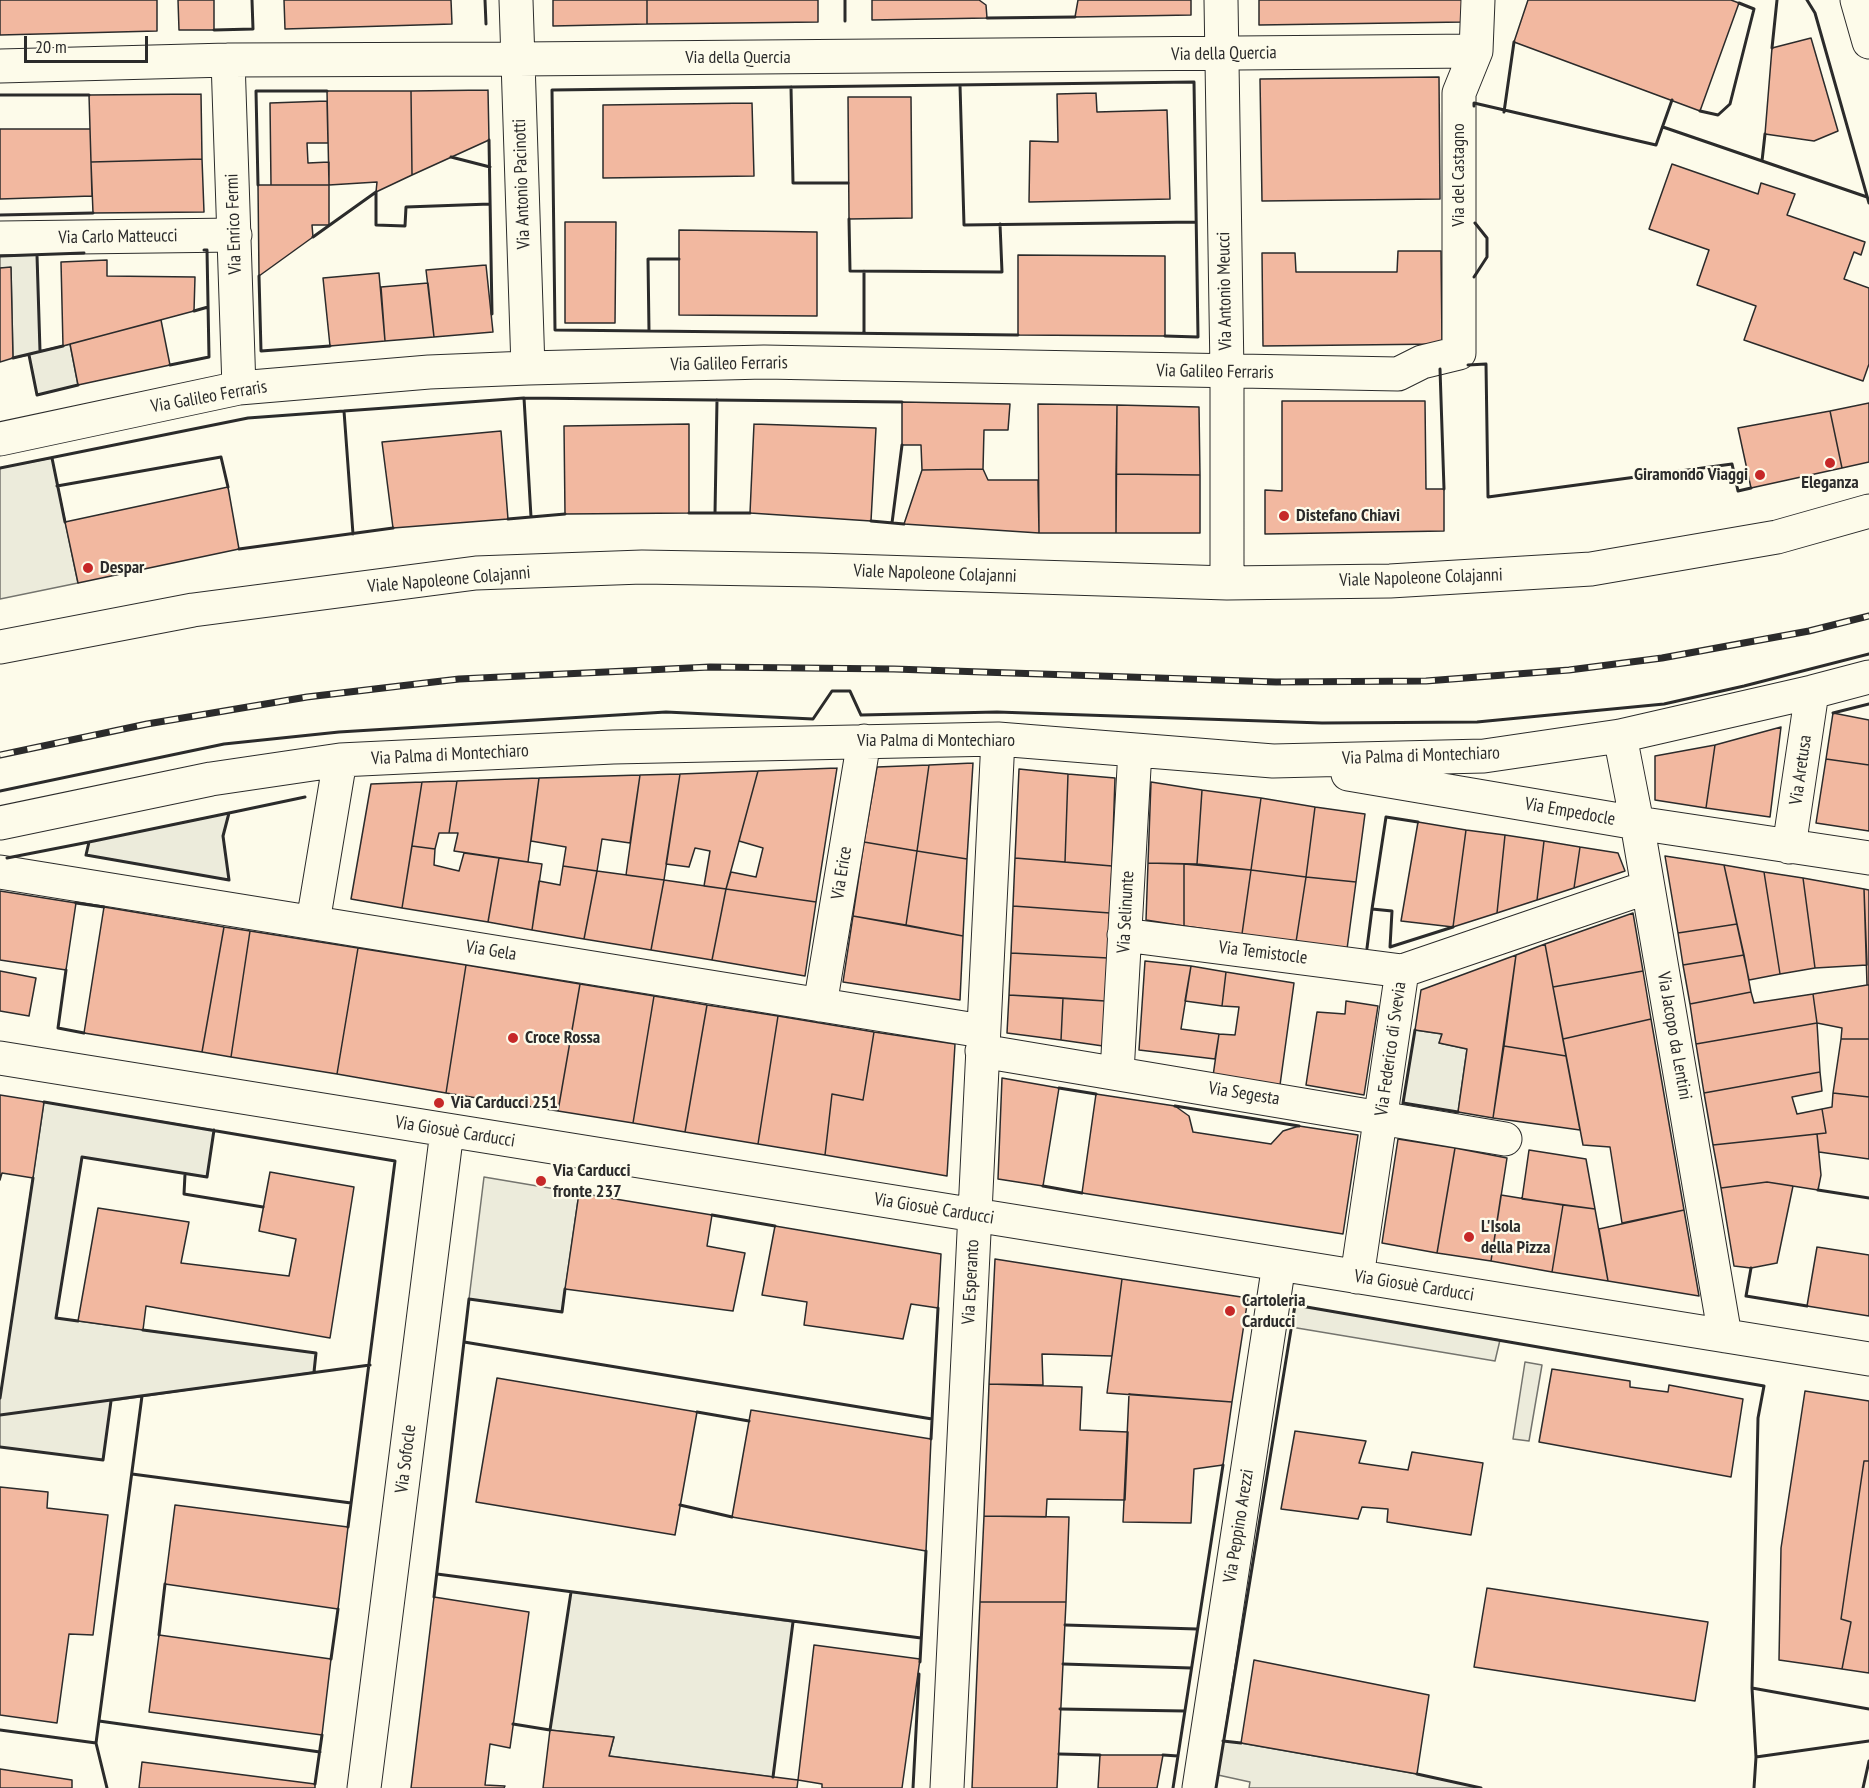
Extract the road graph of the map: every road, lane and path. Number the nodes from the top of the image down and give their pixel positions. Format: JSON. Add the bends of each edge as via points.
{"nodes":[{"id":1,"x":516,"y":0,"type":"edge"},
{"id":2,"x":1221,"y":0,"type":"edge"},
{"id":3,"x":1478,"y":0,"type":"edge"},
{"id":4,"x":1857,"y":0,"type":"edge"},
{"id":5,"x":1869,"y":42,"type":"edge"},
{"id":6,"x":1476,"y":51,"type":"junction"},
{"id":7,"x":1222,"y":54,"type":"junction"},
{"id":8,"x":518,"y":59,"type":"junction"},
{"id":9,"x":228,"y":60,"type":"junction"},
{"id":10,"x":0,"y":66,"type":"edge"},
{"id":11,"x":235,"y":235,"type":"junction"},
{"id":12,"x":0,"y":238,"type":"edge"},
{"id":13,"x":1460,"y":353,"type":"joint"},
{"id":14,"x":528,"y":368,"type":"junction"},
{"id":15,"x":1227,"y":372,"type":"junction"},
{"id":16,"x":239,"y":388,"type":"junction"},
{"id":17,"x":0,"y":439,"type":"edge"},
{"id":18,"x":1869,"y":511,"type":"edge"},
{"id":19,"x":1227,"y":583,"type":"junction"},
{"id":20,"x":0,"y":647,"type":"edge"},
{"id":21,"x":1869,"y":677,"type":"edge"},
{"id":22,"x":1812,"y":692,"type":"junction"},
{"id":23,"x":1620,"y":736,"type":"junction"},
{"id":24,"x":998,"y":739,"type":"junction"},
{"id":25,"x":864,"y":741,"type":"junction"},
{"id":26,"x":1135,"y":750,"type":"junction"},
{"id":27,"x":340,"y":760,"type":"junction"},
{"id":28,"x":1273,"y":761,"type":"junction"},
{"id":29,"x":0,"y":823,"type":"edge"},
{"id":30,"x":1637,"y":823,"type":"junction"},
{"id":31,"x":1789,"y":847,"type":"junction"},
{"id":32,"x":1869,"y":858,"type":"edge"},
{"id":33,"x":0,"y":872,"type":"edge"},
{"id":34,"x":1648,"y":887,"type":"junction"},
{"id":35,"x":313,"y":922,"type":"junction"},
{"id":36,"x":1124,"y":935,"type":"junction"},
{"id":37,"x":1402,"y":971,"type":"junction"},
{"id":38,"x":820,"y":1005,"type":"junction"},
{"id":39,"x":982,"y":1041,"type":"junction"},
{"id":40,"x":0,"y":1058,"type":"edge"},
{"id":41,"x":1117,"y":1073,"type":"junction"},
{"id":42,"x":1381,"y":1117,"type":"junction"},
{"id":43,"x":447,"y":1131,"type":"junction"},
{"id":44,"x":1505,"y":1139,"type":"dead end"},
{"id":45,"x":974,"y":1215,"type":"junction"},
{"id":46,"x":1279,"y":1264,"type":"junction"},
{"id":47,"x":1357,"y":1277,"type":"junction"},
{"id":48,"x":1725,"y":1336,"type":"junction"},
{"id":49,"x":1869,"y":1359,"type":"edge"},
{"id":50,"x":364,"y":1788,"type":"edge"},
{"id":51,"x":947,"y":1788,"type":"edge"},
{"id":52,"x":1198,"y":1788,"type":"edge"}],
"edges":[{"from":1,"to":8,"type":"street","name":"Via Antonio Pacinotti"},
{"from":2,"to":7,"type":"street","name":"Via Antonio Meucci"},
{"from":3,"to":6,"type":"street","name":"Via del Castagno"},
{"from":4,"to":5,"type":"street"},
{"from":6,"to":7,"type":"street","name":"Via della Quercia"},
{"from":6,"to":13,"type":"street","name":"Via del Castagno","via":[[1459,93]]},
{"from":7,"to":8,"type":"street","name":"Via della Quercia"},
{"from":7,"to":15,"type":"street","name":"Via Antonio Meucci"},
{"from":8,"to":9,"type":"street","name":"Via della Quercia"},
{"from":8,"to":14,"type":"street","name":"Via Antonio Pacinotti"},
{"from":9,"to":10,"type":"street","name":"Via della Quercia"},
{"from":9,"to":11,"type":"street","name":"Via Enrico Fermi"},
{"from":11,"to":12,"type":"street","name":"Via Carlo Matteucci"},
{"from":11,"to":16,"type":"street","name":"Via Enrico Fermi"},
{"from":13,"to":15,"type":"street","name":"Via Galileo Ferraris","via":[[1422,362],[1398,374]]},
{"from":14,"to":15,"type":"street","name":"Via Galileo Ferraris","via":[[764,362]]},
{"from":14,"to":16,"type":"street","name":"Via Galileo Ferraris"},
{"from":15,"to":19,"type":"street","name":"Via Antonio Meucci"},
{"from":16,"to":17,"type":"street","name":"Via Galileo Ferraris"},
{"from":18,"to":19,"type":"street","name":"Viale Napoleone Colajanni","via":[[1777,537],[1591,569],[1390,581]]},
{"from":19,"to":20,"type":"street","name":"Viale Napoleone Colajanni","via":[[642,567],[477,573],[193,610]]},
{"from":21,"to":22,"type":"street","name":"Via Palma di Montechiaro"},
{"from":22,"to":23,"type":"street","name":"Via Palma di Montechiaro"},
{"from":22,"to":31,"type":"street","name":"Via Aretusa"},
{"from":23,"to":28,"type":"street","name":"Via Palma di Montechiaro","via":[[1484,756]]},
{"from":23,"to":30,"type":"street","name":"Via Jacopo da Lentini"},
{"from":24,"to":25,"type":"street","name":"Via Palma di Montechiaro"},
{"from":24,"to":26,"type":"street","name":"Via Palma di Montechiaro"},
{"from":24,"to":39,"type":"street","name":"Via Esperanto"},
{"from":25,"to":27,"type":"street","name":"Via Palma di Montechiaro","via":[[613,747]]},
{"from":25,"to":38,"type":"street","name":"Via Erice"},
{"from":26,"to":28,"type":"street","name":"Via Palma di Montechiaro"},
{"from":26,"to":36,"type":"street","name":"Via Selinunte"},
{"from":27,"to":29,"type":"street","name":"Via Palma di Montechiaro","via":[[211,778]]},
{"from":27,"to":35,"type":"street"},
{"from":28,"to":30,"type":"street","name":"Via Empedocle"},
{"from":30,"to":31,"type":"street","name":"Via Empedocle"},
{"from":30,"to":34,"type":"street","name":"Via Jacopo da Lentini"},
{"from":31,"to":32,"type":"street","name":"Via Empedocle"},
{"from":33,"to":35,"type":"street","name":"Via Gela"},
{"from":34,"to":37,"type":"street","name":"Via Federico di Svevia"},
{"from":34,"to":48,"type":"street","name":"Via Jacopo da Lentini"},
{"from":35,"to":38,"type":"street","name":"Via Gela"},
{"from":36,"to":37,"type":"street","name":"Via Temistocle"},
{"from":36,"to":41,"type":"street","name":"Via Selinunte"},
{"from":37,"to":42,"type":"street","name":"Via Federico di Svevia"},
{"from":38,"to":39,"type":"street","name":"Via Gela"},
{"from":39,"to":41,"type":"street","name":"Via Segesta"},
{"from":39,"to":45,"type":"street","name":"Via Esperanto"},
{"from":40,"to":43,"type":"street","name":"Via Giosuè Carducci"},
{"from":41,"to":42,"type":"street","name":"Via Segesta"},
{"from":42,"to":44,"type":"street","name":"Via Segesta"},
{"from":42,"to":47,"type":"street","name":"Via Federico di Svevia"},
{"from":43,"to":45,"type":"street","name":"Via Giosuè Carducci"},
{"from":43,"to":50,"type":"street","name":"Via Sofocle"},
{"from":45,"to":46,"type":"street","name":"Via Giosuè Carducci"},
{"from":45,"to":51,"type":"street","name":"Via Esperanto"},
{"from":46,"to":47,"type":"street","name":"Via Giosuè Carducci"},
{"from":46,"to":52,"type":"street","name":"Via Peppino Arezzi"},
{"from":47,"to":48,"type":"street","name":"Via Giosuè Carducci"},
{"from":48,"to":49,"type":"street","name":"Via Giosuè Carducci"}]}
